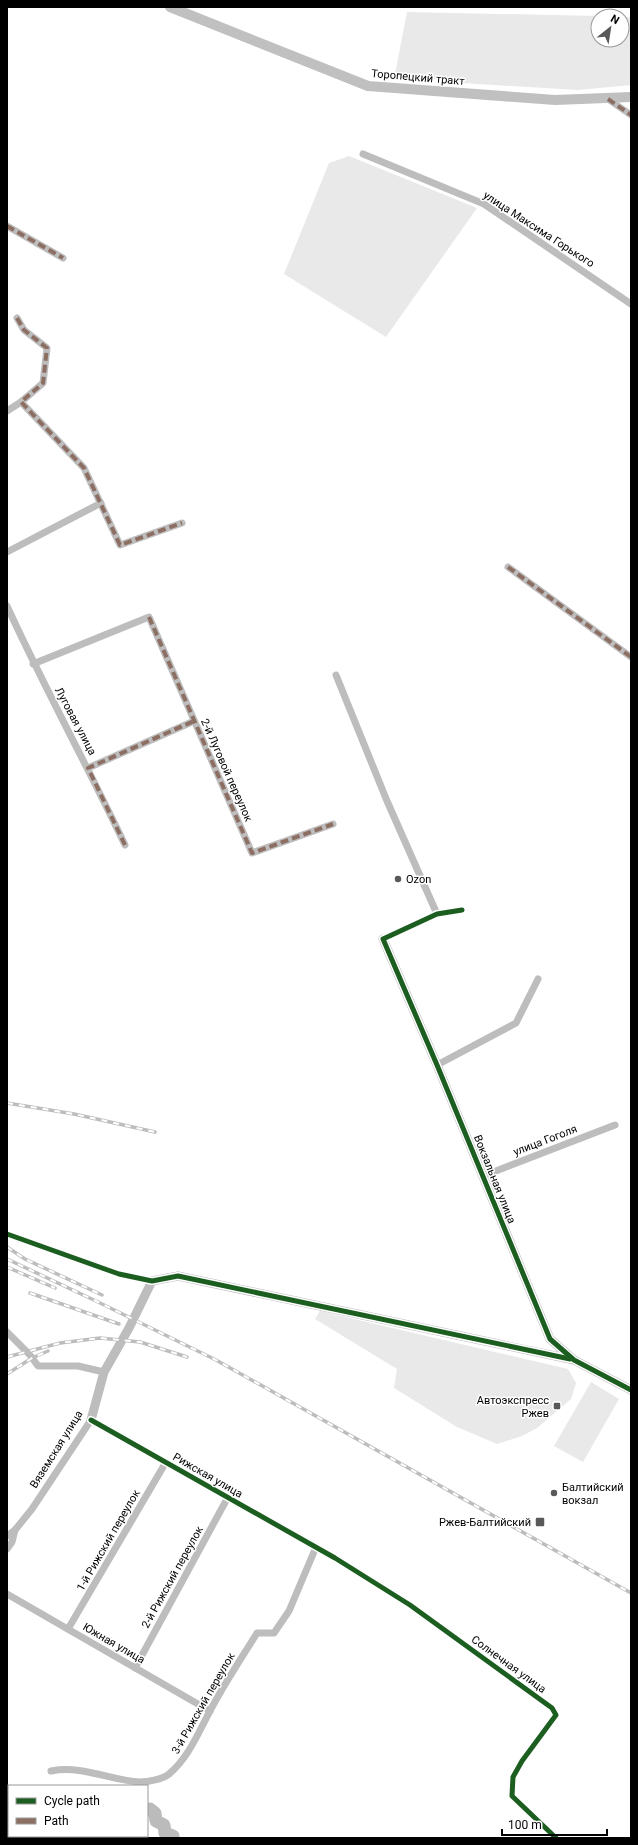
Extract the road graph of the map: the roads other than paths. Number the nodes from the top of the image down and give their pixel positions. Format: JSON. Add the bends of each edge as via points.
{"nodes":[{"id":1,"x":170,"y":7,"type":"edge"},
{"id":2,"x":631,"y":97,"type":"edge"},
{"id":3,"x":608,"y":99,"type":"junction"},
{"id":4,"x":631,"y":115,"type":"edge"},
{"id":5,"x":363,"y":154,"type":"dead end"},
{"id":6,"x":7,"y":226,"type":"edge"},
{"id":7,"x":63,"y":258,"type":"dead end"},
{"id":8,"x":631,"y":304,"type":"edge"},
{"id":9,"x":17,"y":318,"type":"dead end"},
{"id":10,"x":21,"y":402,"type":"junction"},
{"id":11,"x":7,"y":412,"type":"edge"},
{"id":12,"x":101,"y":503,"type":"junction"},
{"id":13,"x":182,"y":523,"type":"dead end"},
{"id":14,"x":7,"y":552,"type":"edge"},
{"id":15,"x":508,"y":566,"type":"dead end"},
{"id":16,"x":7,"y":606,"type":"edge"},
{"id":17,"x":631,"y":657,"type":"edge"},
{"id":18,"x":33,"y":664,"type":"junction"},
{"id":19,"x":336,"y":675,"type":"dead end"},
{"id":20,"x":194,"y":721,"type":"junction"},
{"id":21,"x":88,"y":768,"type":"junction"},
{"id":22,"x":333,"y":824,"type":"dead end"},
{"id":23,"x":125,"y":845,"type":"dead end"},
{"id":24,"x":462,"y":910,"type":"dead end"},
{"id":25,"x":437,"y":914,"type":"junction"},
{"id":26,"x":382,"y":939,"type":"joint"},
{"id":27,"x":538,"y":979,"type":"dead end"},
{"id":28,"x":437,"y":1065,"type":"junction"},
{"id":29,"x":615,"y":1125,"type":"dead end"},
{"id":30,"x":483,"y":1176,"type":"junction"},
{"id":31,"x":7,"y":1234,"type":"edge"},
{"id":32,"x":152,"y":1281,"type":"junction"},
{"id":33,"x":7,"y":1332,"type":"edge"},
{"id":34,"x":574,"y":1360,"type":"junction"},
{"id":35,"x":104,"y":1372,"type":"junction"},
{"id":36,"x":631,"y":1390,"type":"edge"},
{"id":37,"x":90,"y":1420,"type":"junction"},
{"id":38,"x":166,"y":1462,"type":"junction"},
{"id":39,"x":228,"y":1497,"type":"junction"},
{"id":40,"x":15,"y":1530,"type":"junction"},
{"id":41,"x":7,"y":1536,"type":"edge"},
{"id":42,"x":316,"y":1547,"type":"junction"},
{"id":43,"x":7,"y":1549,"type":"edge"},
{"id":44,"x":7,"y":1594,"type":"edge"},
{"id":45,"x":68,"y":1629,"type":"junction"},
{"id":46,"x":135,"y":1668,"type":"junction"},
{"id":47,"x":210,"y":1711,"type":"junction"},
{"id":48,"x":51,"y":1771,"type":"dead end"},
{"id":49,"x":556,"y":1838,"type":"edge"}],
"edges":[{"from":1,"to":3,"type":"main road","name":"Торопецкий тракт","via":[[368,86],[555,100]]},
{"from":2,"to":3,"type":"main road","name":"Торопецкий тракт"},
{"from":3,"to":4,"type":"street"},
{"from":5,"to":8,"type":"street","name":"улица Максима Горького","via":[[484,204]]},
{"from":6,"to":7,"type":"street"},
{"from":9,"to":10,"type":"street","via":[[24,330],[47,348],[43,383]]},
{"from":10,"to":11,"type":"street"},
{"from":10,"to":12,"type":"street","via":[[84,468]]},
{"from":12,"to":13,"type":"street","via":[[120,545]]},
{"from":12,"to":14,"type":"street"},
{"from":15,"to":17,"type":"street"},
{"from":16,"to":18,"type":"street","name":"Луговая улица"},
{"from":18,"to":20,"type":"street","name":"2-й Луговой переулок","via":[[149,617]]},
{"from":18,"to":21,"type":"street","name":"Луговая улица"},
{"from":19,"to":25,"type":"street","via":[[387,801]]},
{"from":20,"to":21,"type":"street"},
{"from":20,"to":22,"type":"street","name":"2-й Луговой переулок","via":[[252,853]]},
{"from":21,"to":23,"type":"street","name":"Луговая улица"},
{"from":24,"to":25,"type":"street"},
{"from":25,"to":26,"type":"street"},
{"from":26,"to":28,"type":"street","name":"Вокзальная улица"},
{"from":27,"to":28,"type":"street","via":[[516,1023]]},
{"from":28,"to":30,"type":"street","name":"Вокзальная улица"},
{"from":29,"to":30,"type":"street","name":"улица Гоголя"},
{"from":30,"to":34,"type":"street","name":"Вокзальная улица","via":[[550,1339]]},
{"from":31,"to":32,"type":"street","via":[[119,1274]]},
{"from":32,"to":34,"type":"street","via":[[178,1276]]},
{"from":32,"to":35,"type":"street","name":"Вяземская улица"},
{"from":33,"to":35,"type":"street","via":[[38,1366],[78,1366]]},
{"from":34,"to":36,"type":"street","name":"Вокзальная улица"},
{"from":35,"to":37,"type":"street","name":"Вяземская улица"},
{"from":37,"to":38,"type":"street","name":"Рижская улица"},
{"from":37,"to":40,"type":"street","name":"Вяземская улица","via":[[32,1509]]},
{"from":38,"to":39,"type":"street","name":"Рижская улица"},
{"from":38,"to":45,"type":"street","name":"1-й Рижский переулок"},
{"from":39,"to":42,"type":"street","name":"Рижская улица"},
{"from":39,"to":46,"type":"street","name":"2-й Рижский переулок"},
{"from":40,"to":41,"type":"street","name":"Вяземская улица"},
{"from":40,"to":43,"type":"street"},
{"from":42,"to":47,"type":"street","name":"3-й Рижский переулок","via":[[289,1611],[274,1633],[257,1632]]},
{"from":42,"to":49,"type":"street","name":"Солнечная улица","via":[[410,1605],[552,1708],[556,1715],[513,1777],[512,1796]]},
{"from":44,"to":45,"type":"street","name":"Южная улица"},
{"from":45,"to":46,"type":"street","name":"Южная улица"},
{"from":46,"to":47,"type":"street","name":"Южная улица"},
{"from":47,"to":48,"type":"street","name":"3-й Рижский переулок","via":[[194,1744],[168,1776],[142,1782],[121,1780],[78,1769]]}]}
